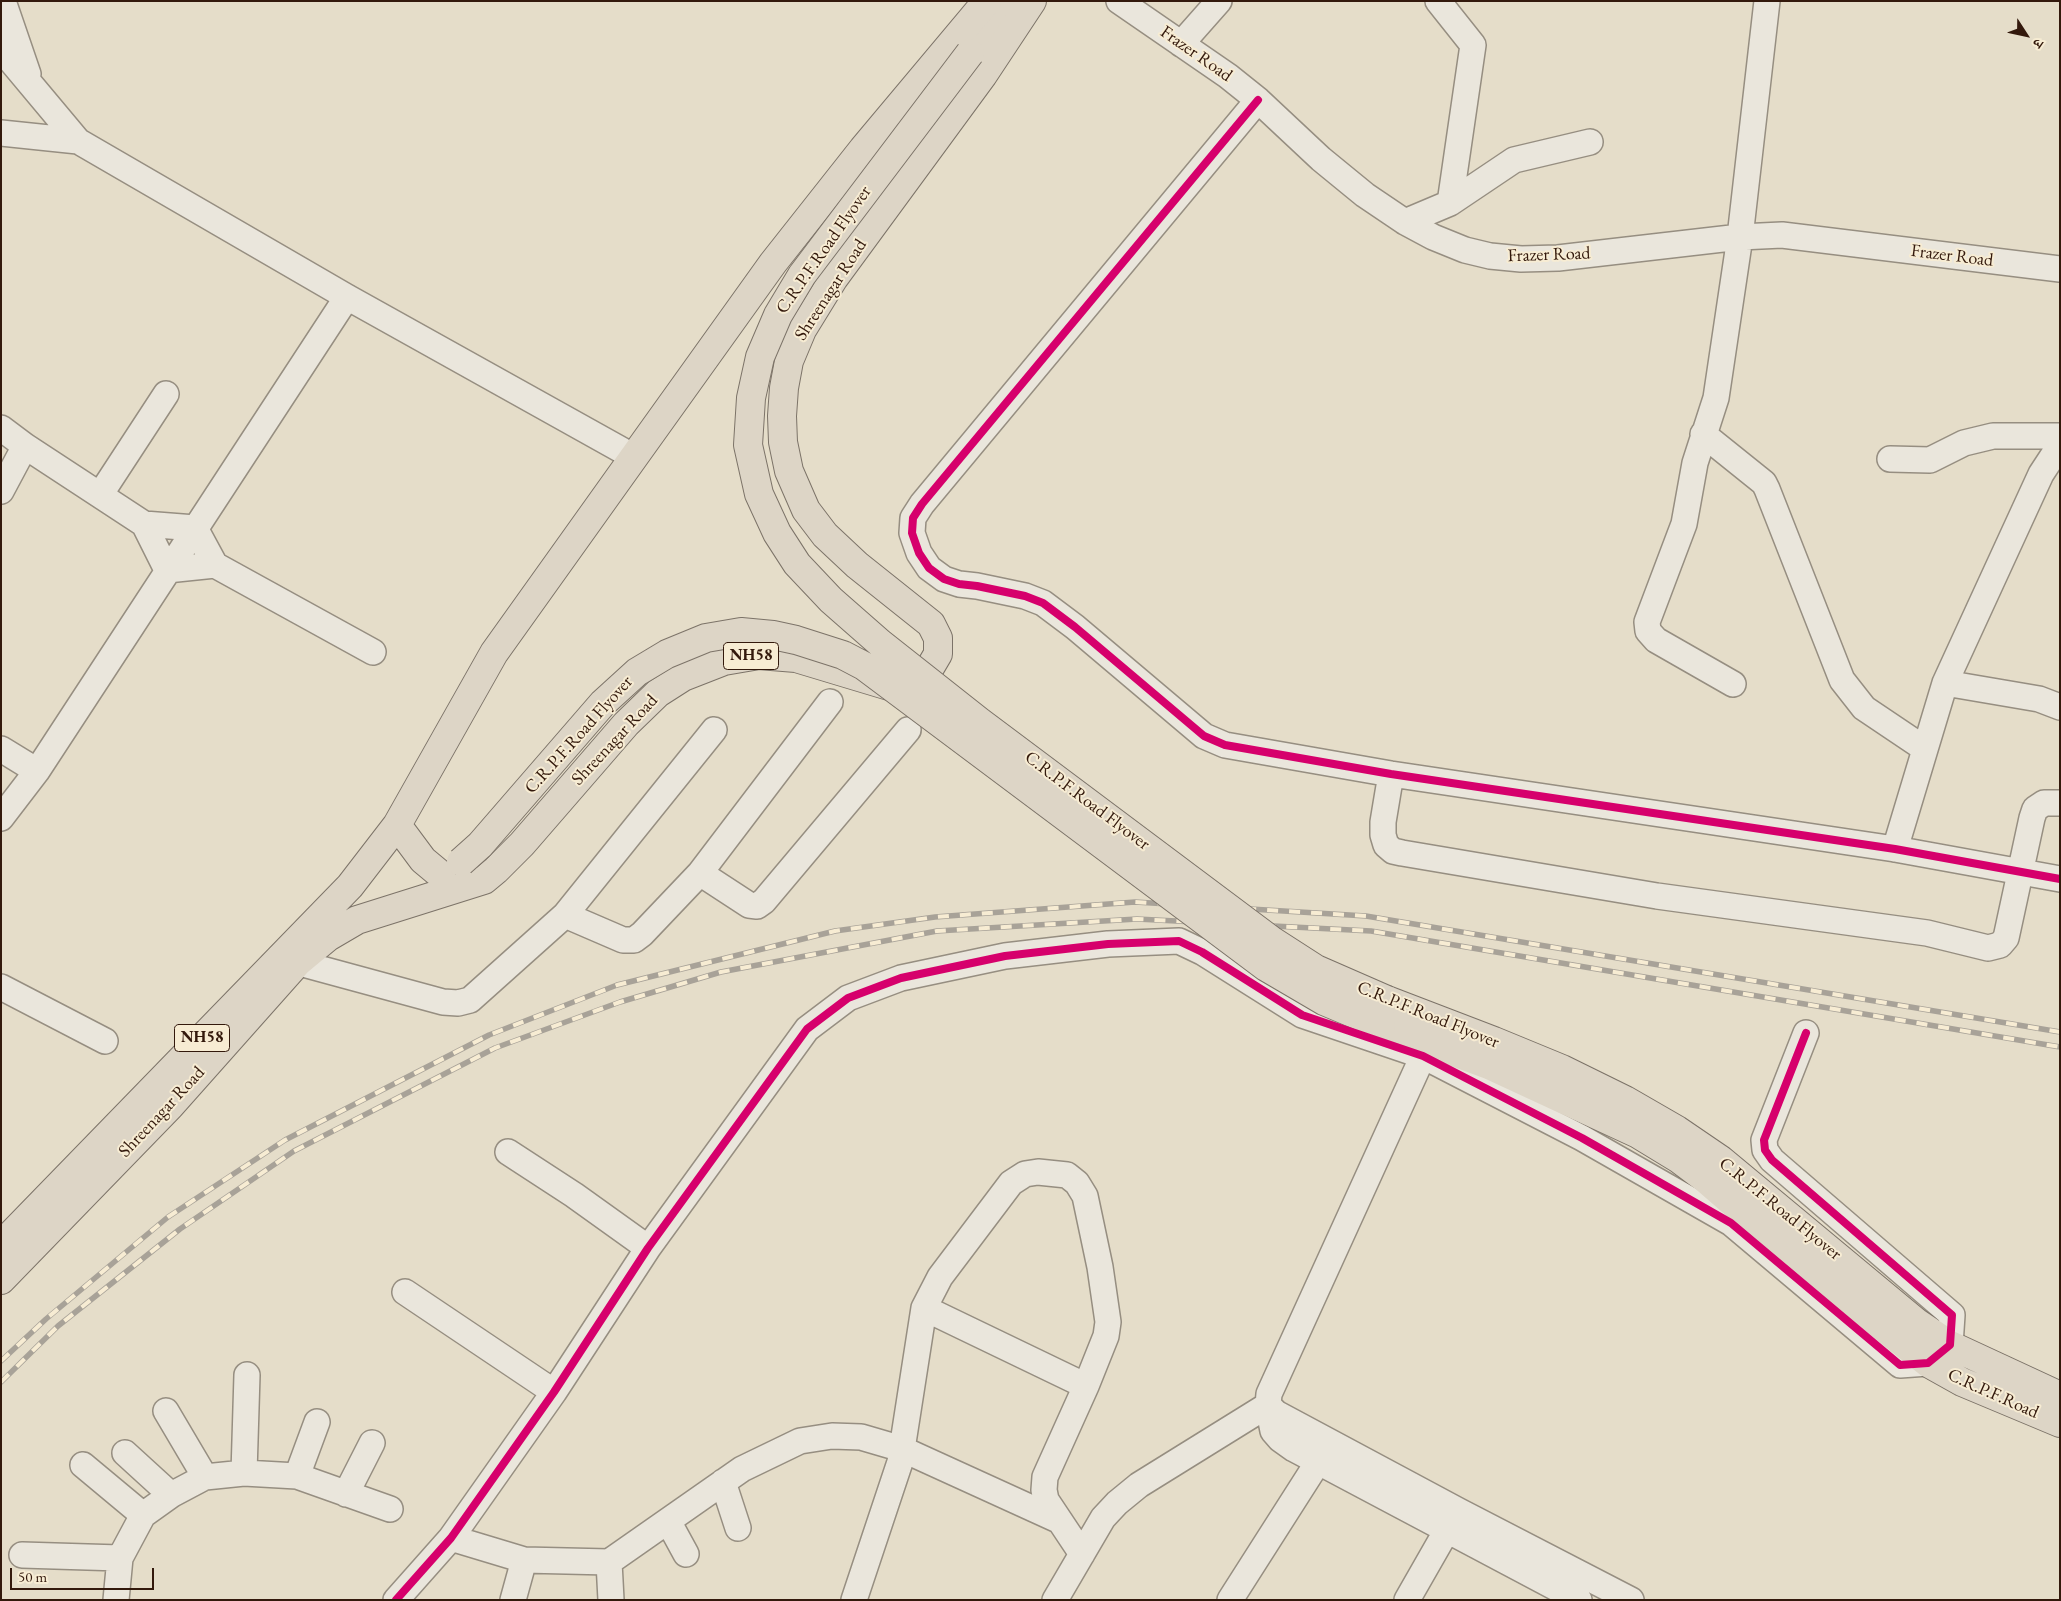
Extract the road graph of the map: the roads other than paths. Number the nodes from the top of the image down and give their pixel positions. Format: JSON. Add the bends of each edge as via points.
{"nodes":[{"id":1,"x":3,"y":1,"type":"edge"},
{"id":2,"x":987,"y":1,"type":"edge"},
{"id":3,"x":1005,"y":1,"type":"edge"},
{"id":4,"x":1032,"y":1,"type":"edge"},
{"id":5,"x":1219,"y":1,"type":"edge"},
{"id":6,"x":1438,"y":1,"type":"edge"},
{"id":7,"x":1767,"y":1,"type":"edge"},
{"id":8,"x":1134,"y":5,"type":"edge"},
{"id":9,"x":2,"y":52,"type":"edge"},
{"id":10,"x":1193,"y":52,"type":"junction"},
{"id":11,"x":32,"y":86,"type":"junction"},
{"id":12,"x":1258,"y":100,"type":"junction"},
{"id":13,"x":1,"y":133,"type":"edge"},
{"id":14,"x":78,"y":141,"type":"junction"},
{"id":15,"x":1590,"y":142,"type":"dead end"},
{"id":16,"x":1450,"y":203,"type":"junction"},
{"id":17,"x":1405,"y":222,"type":"junction"},
{"id":18,"x":1740,"y":237,"type":"junction"},
{"id":19,"x":2060,"y":269,"type":"edge"},
{"id":20,"x":348,"y":297,"type":"junction"},
{"id":21,"x":166,"y":394,"type":"dead end"},
{"id":22,"x":1,"y":428,"type":"edge"},
{"id":23,"x":1703,"y":434,"type":"junction"},
{"id":24,"x":2060,"y":436,"type":"edge"},
{"id":25,"x":2060,"y":445,"type":"edge"},
{"id":26,"x":25,"y":446,"type":"junction"},
{"id":27,"x":634,"y":457,"type":"junction"},
{"id":28,"x":1890,"y":459,"type":"dead end"},
{"id":29,"x":1,"y":491,"type":"edge"},
{"id":30,"x":100,"y":495,"type":"junction"},
{"id":31,"x":144,"y":524,"type":"junction"},
{"id":32,"x":195,"y":528,"type":"junction"},
{"id":33,"x":215,"y":564,"type":"junction"},
{"id":34,"x":167,"y":570,"type":"junction"},
{"id":35,"x":372,"y":652,"type":"dead end"},
{"id":36,"x":1945,"y":683,"type":"junction"},
{"id":37,"x":1733,"y":684,"type":"dead end"},
{"id":38,"x":830,"y":702,"type":"dead end"},
{"id":39,"x":2060,"y":707,"type":"edge"},
{"id":40,"x":714,"y":730,"type":"dead end"},
{"id":41,"x":908,"y":730,"type":"dead end"},
{"id":42,"x":1,"y":749,"type":"edge"},
{"id":43,"x":1925,"y":749,"type":"junction"},
{"id":44,"x":37,"y":771,"type":"junction"},
{"id":45,"x":1391,"y":774,"type":"junction"},
{"id":46,"x":2060,"y":802,"type":"edge"},
{"id":47,"x":1,"y":818,"type":"edge"},
{"id":48,"x":397,"y":825,"type":"junction"},
{"id":49,"x":1896,"y":849,"type":"junction"},
{"id":50,"x":451,"y":869,"type":"junction"},
{"id":51,"x":2021,"y":872,"type":"junction"},
{"id":52,"x":700,"y":873,"type":"junction"},
{"id":53,"x":2060,"y":879,"type":"edge"},
{"id":54,"x":416,"y":902,"type":"junction"},
{"id":55,"x":565,"y":915,"type":"junction"},
{"id":56,"x":288,"y":960,"type":"junction"},
{"id":57,"x":1,"y":987,"type":"edge"},
{"id":58,"x":1806,"y":1033,"type":"dead end"},
{"id":59,"x":105,"y":1041,"type":"dead end"},
{"id":60,"x":1423,"y":1056,"type":"junction"},
{"id":61,"x":508,"y":1152,"type":"dead end"},
{"id":62,"x":1,"y":1245,"type":"edge"},
{"id":63,"x":648,"y":1248,"type":"junction"},
{"id":64,"x":1,"y":1280,"type":"edge"},
{"id":65,"x":404,"y":1292,"type":"dead end"},
{"id":66,"x":924,"y":1308,"type":"junction"},
{"id":67,"x":1950,"y":1345,"type":"junction"},
{"id":68,"x":1928,"y":1363,"type":"junction"},
{"id":69,"x":247,"y":1375,"type":"dead end"},
{"id":70,"x":1086,"y":1386,"type":"junction"},
{"id":71,"x":554,"y":1392,"type":"junction"},
{"id":72,"x":2060,"y":1396,"type":"edge"},
{"id":73,"x":1268,"y":1405,"type":"junction"},
{"id":74,"x":166,"y":1411,"type":"dead end"},
{"id":75,"x":317,"y":1422,"type":"dead end"},
{"id":76,"x":2060,"y":1423,"type":"edge"},
{"id":77,"x":372,"y":1443,"type":"dead end"},
{"id":78,"x":902,"y":1448,"type":"junction"},
{"id":79,"x":125,"y":1453,"type":"dead end"},
{"id":80,"x":1318,"y":1462,"type":"junction"},
{"id":81,"x":82,"y":1465,"type":"dead end"},
{"id":82,"x":244,"y":1473,"type":"junction"},
{"id":83,"x":297,"y":1476,"type":"junction"},
{"id":84,"x":205,"y":1477,"type":"junction"},
{"id":85,"x":723,"y":1482,"type":"junction"},
{"id":86,"x":346,"y":1494,"type":"junction"},
{"id":87,"x":171,"y":1495,"type":"junction"},
{"id":88,"x":390,"y":1509,"type":"dead end"},
{"id":89,"x":143,"y":1515,"type":"junction"},
{"id":90,"x":1060,"y":1520,"type":"junction"},
{"id":91,"x":668,"y":1521,"type":"junction"},
{"id":92,"x":738,"y":1528,"type":"dead end"},
{"id":93,"x":1447,"y":1530,"type":"junction"},
{"id":94,"x":451,"y":1538,"type":"junction"},
{"id":95,"x":22,"y":1554,"type":"dead end"},
{"id":96,"x":686,"y":1554,"type":"dead end"},
{"id":97,"x":1082,"y":1554,"type":"junction"},
{"id":98,"x":120,"y":1558,"type":"junction"},
{"id":99,"x":524,"y":1560,"type":"junction"},
{"id":100,"x":609,"y":1562,"type":"junction"},
{"id":101,"x":116,"y":1600,"type":"edge"},
{"id":102,"x":396,"y":1600,"type":"edge"},
{"id":103,"x":513,"y":1600,"type":"edge"},
{"id":104,"x":611,"y":1600,"type":"edge"},
{"id":105,"x":854,"y":1600,"type":"edge"},
{"id":106,"x":1055,"y":1600,"type":"edge"},
{"id":107,"x":1230,"y":1600,"type":"edge"},
{"id":108,"x":1407,"y":1600,"type":"edge"},
{"id":109,"x":1579,"y":1600,"type":"edge"},
{"id":110,"x":1631,"y":1600,"type":"edge"}],
"edges":[{"from":1,"to":11,"type":"street"},
{"from":2,"to":27,"type":"main road","name":"Shreenagar Road","number":"NH58","via":[[863,149],[774,263]]},
{"from":3,"to":67,"type":"main road","name":"C.R.P.F.Road Flyover","bridge":true,"via":[[970,53],[802,275],[778,315],[760,356],[751,398],[748,445],[759,494],[777,533],[797,564],[831,600],[880,643],[1271,940],[1316,968],[1387,1000],[1562,1069],[1677,1130],[1721,1160],[1916,1322]]},
{"from":4,"to":54,"type":"main road","name":"Shreenagar Road","number":"NH58","via":[[983,76],[834,278],[802,330],[789,361],[784,388],[785,452],[789,471],[806,510],[825,535],[857,566],[931,624],[938,638],[938,654],[933,665],[917,683],[905,687],[889,686],[796,658],[759,655],[724,661],[684,677],[658,694],[626,724],[496,870],[484,880]]},
{"from":5,"to":10,"type":"street"},
{"from":6,"to":16,"type":"street","via":[[1473,45]]},
{"from":7,"to":18,"type":"street"},
{"from":8,"to":10,"type":"street","name":"Frazer Road"},
{"from":9,"to":11,"type":"street"},
{"from":10,"to":12,"type":"street","name":"Frazer Road"},
{"from":11,"to":14,"type":"street"},
{"from":12,"to":17,"type":"street","name":"Frazer Road","via":[[1328,165]]},
{"from":12,"to":45,"type":"street","via":[[922,504],[913,518],[912,533],[929,568],[944,579],[1025,596],[1043,604],[1075,627],[1204,736],[1225,745]]},
{"from":13,"to":14,"type":"street"},
{"from":14,"to":20,"type":"street"},
{"from":15,"to":16,"type":"street","via":[[1514,160]]},
{"from":16,"to":17,"type":"street"},
{"from":17,"to":18,"type":"street","name":"Frazer Road","via":[[1465,250],[1521,259],[1558,258]]},
{"from":18,"to":19,"type":"street","name":"Frazer Road","via":[[1782,235]]},
{"from":18,"to":23,"type":"street","via":[[1716,398]]},
{"from":20,"to":27,"type":"street"},
{"from":20,"to":32,"type":"street"},
{"from":21,"to":30,"type":"street"},
{"from":22,"to":26,"type":"street"},
{"from":23,"to":37,"type":"street","via":[[1684,524],[1647,622],[1648,631],[1656,640]]},
{"from":23,"to":43,"type":"street","via":[[1764,483],[1842,680],[1864,708]]},
{"from":24,"to":28,"type":"street","via":[[1993,436],[1964,443],[1930,460]]},
{"from":25,"to":36,"type":"street","via":[[2041,474]]},
{"from":26,"to":29,"type":"street"},
{"from":26,"to":30,"type":"street"},
{"from":27,"to":48,"type":"main road","name":"Shreenagar Road","number":"NH58","via":[[494,653]]},
{"from":30,"to":31,"type":"street"},
{"from":31,"to":32,"type":"street"},
{"from":31,"to":34,"type":"street"},
{"from":32,"to":33,"type":"street"},
{"from":32,"to":34,"type":"street"},
{"from":33,"to":34,"type":"street"},
{"from":33,"to":35,"type":"street"},
{"from":34,"to":44,"type":"street"},
{"from":36,"to":39,"type":"street","via":[[2039,699]]},
{"from":36,"to":43,"type":"street"},
{"from":38,"to":52,"type":"street"},
{"from":40,"to":55,"type":"street"},
{"from":41,"to":52,"type":"street","via":[[764,902],[758,906],[750,904]]},
{"from":42,"to":44,"type":"street"},
{"from":43,"to":49,"type":"street"},
{"from":44,"to":47,"type":"street"},
{"from":45,"to":49,"type":"street"},
{"from":45,"to":51,"type":"street","via":[[1383,835],[1386,845],[1393,851],[1657,896],[1927,933],[1988,948],[2000,945],[2006,938]]},
{"from":46,"to":51,"type":"street","via":[[2044,803],[2036,809]]},
{"from":48,"to":50,"type":"main road","via":[[424,860]]},
{"from":48,"to":56,"type":"main road","name":"Shreenagar Road","number":"NH58"},
{"from":49,"to":51,"type":"street"},
{"from":50,"to":54,"type":"main road"},
{"from":50,"to":68,"type":"main road","name":"C.R.P.F.Road Flyover","bridge":true,"via":[[480,845],[603,703],[637,672],[667,654],[706,638],[741,632],[796,640],[843,655],[864,666],[1273,971],[1324,1001],[1489,1064],[1638,1134],[1678,1159]]},
{"from":51,"to":53,"type":"street"},
{"from":52,"to":55,"type":"street","via":[[634,940],[623,940]]},
{"from":54,"to":56,"type":"main road","name":"Shreenagar Road","number":"NH58","via":[[357,920]]},
{"from":55,"to":56,"type":"street","via":[[470,1000],[458,1003],[443,1002]]},
{"from":56,"to":62,"type":"main road","name":"Shreenagar Road","number":"NH58"},
{"from":56,"to":64,"type":"main road","name":"Shreenagar Road","number":"NH58","via":[[170,1106]]},
{"from":57,"to":59,"type":"street"},
{"from":58,"to":67,"type":"street","via":[[1764,1140],[1765,1150],[1772,1160],[1952,1316]]},
{"from":60,"to":63,"type":"street","via":[[1302,1015],[1179,941],[1108,944],[1005,956],[901,978],[848,998],[807,1029]]},
{"from":60,"to":68,"type":"street","via":[[1582,1138],[1731,1223],[1900,1365]]},
{"from":60,"to":73,"type":"street","via":[[1269,1394]]},
{"from":61,"to":63,"type":"street"},
{"from":63,"to":71,"type":"street"},
{"from":65,"to":71,"type":"street"},
{"from":66,"to":70,"type":"street"},
{"from":66,"to":70,"type":"street","via":[[940,1277],[1010,1183],[1025,1174],[1038,1172],[1067,1175],[1077,1183],[1084,1196],[1108,1322],[1106,1336]]},
{"from":66,"to":78,"type":"street"},
{"from":67,"to":68,"type":"street"},
{"from":67,"to":72,"type":"main road","name":"C.R.P.F.Road"},
{"from":68,"to":76,"type":"main road","name":"C.R.P.F.Road","via":[[1962,1382]]},
{"from":69,"to":82,"type":"street"},
{"from":70,"to":90,"type":"street","via":[[1045,1477],[1046,1500]]},
{"from":71,"to":94,"type":"street"},
{"from":73,"to":80,"type":"street","via":[[1274,1431],[1280,1439]]},
{"from":73,"to":97,"type":"street","via":[[1139,1485],[1103,1518]]},
{"from":73,"to":110,"type":"street","via":[[1276,1413]]},
{"from":74,"to":84,"type":"street"},
{"from":75,"to":83,"type":"street"},
{"from":77,"to":86,"type":"street"},
{"from":78,"to":85,"type":"street","via":[[861,1437],[832,1436],[800,1441],[742,1469]]},
{"from":78,"to":90,"type":"street"},
{"from":78,"to":105,"type":"street"},
{"from":79,"to":87,"type":"street"},
{"from":80,"to":93,"type":"street"},
{"from":80,"to":107,"type":"street"},
{"from":81,"to":89,"type":"street"},
{"from":82,"to":83,"type":"street"},
{"from":82,"to":84,"type":"street"},
{"from":83,"to":86,"type":"street"},
{"from":84,"to":87,"type":"street"},
{"from":85,"to":91,"type":"street"},
{"from":85,"to":92,"type":"street"},
{"from":86,"to":88,"type":"street"},
{"from":87,"to":89,"type":"street"},
{"from":89,"to":98,"type":"street"},
{"from":90,"to":97,"type":"street"},
{"from":91,"to":96,"type":"street"},
{"from":91,"to":100,"type":"street"},
{"from":93,"to":108,"type":"street"},
{"from":93,"to":109,"type":"street"},
{"from":94,"to":99,"type":"street"},
{"from":94,"to":102,"type":"street"},
{"from":95,"to":98,"type":"street"},
{"from":97,"to":106,"type":"street"},
{"from":98,"to":101,"type":"street"},
{"from":99,"to":100,"type":"street"},
{"from":99,"to":103,"type":"street"},
{"from":100,"to":104,"type":"street"}]}
